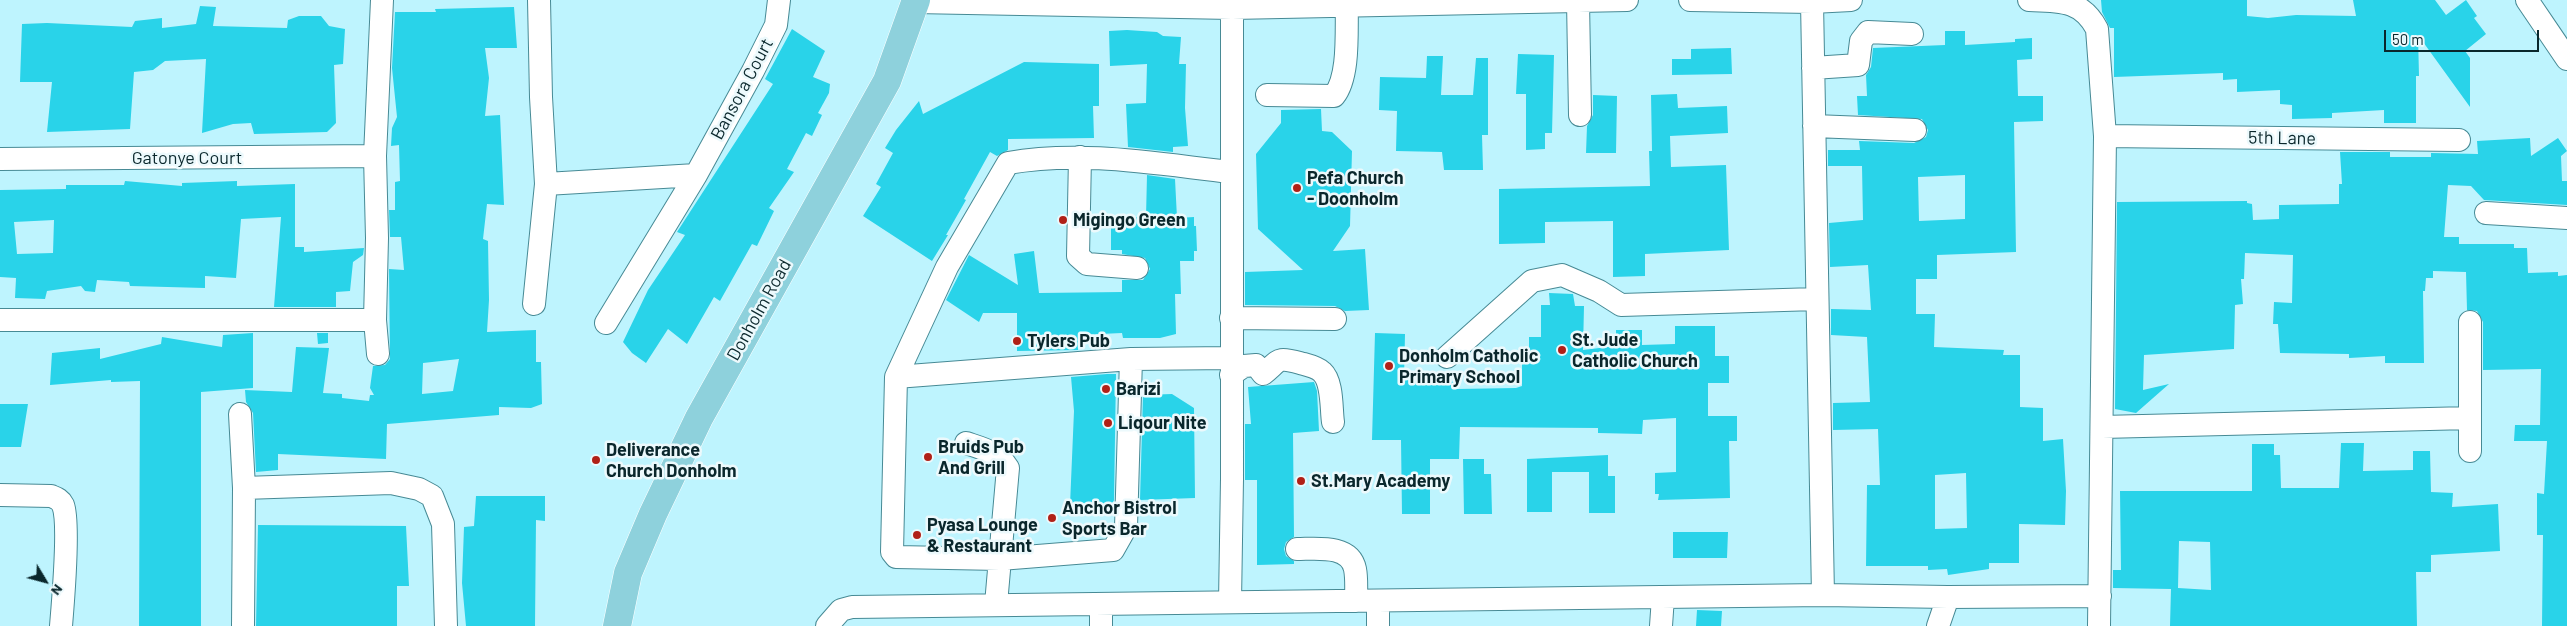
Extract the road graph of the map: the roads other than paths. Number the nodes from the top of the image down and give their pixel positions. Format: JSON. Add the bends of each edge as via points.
{"nodes":[{"id":1,"x":382,"y":0,"type":"edge"},
{"id":2,"x":540,"y":0,"type":"edge"},
{"id":3,"x":779,"y":0,"type":"edge"},
{"id":4,"x":1627,"y":0,"type":"edge"},
{"id":5,"x":1690,"y":0,"type":"edge"},
{"id":6,"x":1851,"y":0,"type":"edge"},
{"id":7,"x":2029,"y":0,"type":"edge"},
{"id":8,"x":2528,"y":0,"type":"edge"},
{"id":9,"x":916,"y":1,"type":"edge"},
{"id":10,"x":1578,"y":1,"type":"edge"},
{"id":11,"x":1376,"y":2,"type":"edge"},
{"id":12,"x":1812,"y":2,"type":"junction"},
{"id":13,"x":1100,"y":3,"type":"edge"},
{"id":14,"x":1347,"y":4,"type":"junction"},
{"id":15,"x":1232,"y":8,"type":"junction"},
{"id":16,"x":1912,"y":34,"type":"dead end"},
{"id":17,"x":2567,"y":59,"type":"edge"},
{"id":18,"x":1813,"y":68,"type":"junction"},
{"id":19,"x":1268,"y":94,"type":"dead end"},
{"id":20,"x":1580,"y":115,"type":"dead end"},
{"id":21,"x":1814,"y":126,"type":"junction"},
{"id":22,"x":1915,"y":130,"type":"dead end"},
{"id":23,"x":2105,"y":136,"type":"junction"},
{"id":24,"x":2459,"y":140,"type":"dead end"},
{"id":25,"x":375,"y":156,"type":"junction"},
{"id":26,"x":1080,"y":157,"type":"junction"},
{"id":27,"x":0,"y":159,"type":"edge"},
{"id":28,"x":1231,"y":172,"type":"junction"},
{"id":29,"x":696,"y":175,"type":"junction"},
{"id":30,"x":546,"y":184,"type":"junction"},
{"id":31,"x":2486,"y":213,"type":"dead end"},
{"id":32,"x":2567,"y":218,"type":"edge"},
{"id":33,"x":1137,"y":268,"type":"dead end"},
{"id":34,"x":1816,"y":299,"type":"junction"},
{"id":35,"x":534,"y":304,"type":"dead end"},
{"id":36,"x":1231,"y":318,"type":"junction"},
{"id":37,"x":1335,"y":319,"type":"dead end"},
{"id":38,"x":0,"y":320,"type":"edge"},
{"id":39,"x":375,"y":320,"type":"junction"},
{"id":40,"x":2470,"y":322,"type":"dead end"},
{"id":41,"x":606,"y":323,"type":"dead end"},
{"id":42,"x":378,"y":354,"type":"dead end"},
{"id":43,"x":1447,"y":357,"type":"dead end"},
{"id":44,"x":1132,"y":359,"type":"junction"},
{"id":45,"x":1231,"y":367,"type":"junction"},
{"id":46,"x":896,"y":377,"type":"junction"},
{"id":47,"x":240,"y":414,"type":"dead end"},
{"id":48,"x":2470,"y":418,"type":"junction"},
{"id":49,"x":1333,"y":422,"type":"dead end"},
{"id":50,"x":2102,"y":427,"type":"junction"},
{"id":51,"x":966,"y":443,"type":"dead end"},
{"id":52,"x":2470,"y":451,"type":"dead end"},
{"id":53,"x":244,"y":488,"type":"junction"},
{"id":54,"x":0,"y":495,"type":"edge"},
{"id":55,"x":1297,"y":549,"type":"dead end"},
{"id":56,"x":1000,"y":559,"type":"junction"},
{"id":57,"x":1823,"y":595,"type":"junction"},
{"id":58,"x":2100,"y":596,"type":"junction"},
{"id":59,"x":1663,"y":597,"type":"junction"},
{"id":60,"x":1948,"y":597,"type":"junction"},
{"id":61,"x":1367,"y":601,"type":"junction"},
{"id":62,"x":1230,"y":602,"type":"junction"},
{"id":63,"x":996,"y":604,"type":"junction"},
{"id":64,"x":1101,"y":604,"type":"junction"},
{"id":65,"x":62,"y":626,"type":"edge"},
{"id":66,"x":243,"y":626,"type":"edge"},
{"id":67,"x":446,"y":626,"type":"edge"},
{"id":68,"x":617,"y":626,"type":"edge"},
{"id":69,"x":827,"y":626,"type":"edge"},
{"id":70,"x":1101,"y":626,"type":"edge"},
{"id":71,"x":1378,"y":626,"type":"edge"},
{"id":72,"x":1661,"y":626,"type":"edge"},
{"id":73,"x":1938,"y":626,"type":"edge"},
{"id":74,"x":2099,"y":626,"type":"edge"}],
"edges":[{"from":1,"to":25,"type":"street"},
{"from":2,"to":30,"type":"street"},
{"from":3,"to":29,"type":"street","name":"Bansora Court","via":[[776,25]]},
{"from":4,"to":10,"type":"street"},
{"from":5,"to":12,"type":"street"},
{"from":6,"to":12,"type":"street"},
{"from":7,"to":23,"type":"street","via":[[2071,2],[2092,18],[2097,29]]},
{"from":8,"to":17,"type":"street"},
{"from":9,"to":13,"type":"street"},
{"from":9,"to":68,"type":"main road","name":"Donholm Road","via":[[887,81],[686,444],[628,573]]},
{"from":10,"to":11,"type":"street"},
{"from":10,"to":20,"type":"street"},
{"from":11,"to":14,"type":"street"},
{"from":12,"to":18,"type":"street"},
{"from":13,"to":15,"type":"street"},
{"from":14,"to":15,"type":"street"},
{"from":14,"to":19,"type":"street","via":[[1344,74],[1341,87],[1334,96]]},
{"from":15,"to":28,"type":"street"},
{"from":16,"to":18,"type":"street","via":[[1868,32],[1861,41],[1858,65]]},
{"from":18,"to":21,"type":"street"},
{"from":21,"to":22,"type":"street"},
{"from":21,"to":34,"type":"street"},
{"from":23,"to":24,"type":"street","name":"5th Lane"},
{"from":23,"to":50,"type":"street"},
{"from":25,"to":27,"type":"street","name":"Gatonye Court"},
{"from":25,"to":39,"type":"street"},
{"from":26,"to":28,"type":"street"},
{"from":26,"to":33,"type":"street","via":[[1078,256],[1087,264]]},
{"from":26,"to":46,"type":"street","via":[[1041,157],[1008,163],[947,267]]},
{"from":28,"to":36,"type":"street"},
{"from":29,"to":30,"type":"street"},
{"from":29,"to":41,"type":"street","name":"Bansora Court"},
{"from":30,"to":35,"type":"street"},
{"from":31,"to":32,"type":"street"},
{"from":34,"to":43,"type":"street","via":[[1621,305],[1599,291],[1562,275],[1532,281]]},
{"from":34,"to":57,"type":"street"},
{"from":36,"to":37,"type":"street"},
{"from":36,"to":45,"type":"street"},
{"from":38,"to":39,"type":"street"},
{"from":39,"to":42,"type":"street"},
{"from":40,"to":48,"type":"street"},
{"from":44,"to":45,"type":"street"},
{"from":44,"to":46,"type":"street"},
{"from":44,"to":56,"type":"street","via":[[1126,527],[1113,550]]},
{"from":45,"to":49,"type":"street","via":[[1256,365],[1263,374],[1273,363],[1287,359],[1316,368],[1328,382]]},
{"from":45,"to":62,"type":"street"},
{"from":46,"to":56,"type":"street","via":[[892,552],[896,557]]},
{"from":47,"to":53,"type":"street"},
{"from":48,"to":50,"type":"street"},
{"from":48,"to":52,"type":"street"},
{"from":50,"to":58,"type":"street"},
{"from":51,"to":56,"type":"street","via":[[991,451],[1002,458],[1008,468]]},
{"from":53,"to":66,"type":"street"},
{"from":53,"to":67,"type":"street","via":[[391,483],[420,489],[432,496],[444,524]]},
{"from":54,"to":65,"type":"street","via":[[51,496],[62,504],[65,539]]},
{"from":55,"to":61,"type":"street","via":[[1335,549],[1348,558],[1355,567]]},
{"from":56,"to":63,"type":"street"},
{"from":57,"to":59,"type":"street"},
{"from":57,"to":60,"type":"street"},
{"from":58,"to":60,"type":"street"},
{"from":58,"to":74,"type":"street"},
{"from":59,"to":61,"type":"street"},
{"from":59,"to":72,"type":"street"},
{"from":60,"to":73,"type":"street"},
{"from":61,"to":62,"type":"street"},
{"from":61,"to":71,"type":"street"},
{"from":62,"to":64,"type":"street"},
{"from":63,"to":64,"type":"street"},
{"from":63,"to":69,"type":"street","via":[[852,607],[841,610]]},
{"from":64,"to":70,"type":"street"}]}
